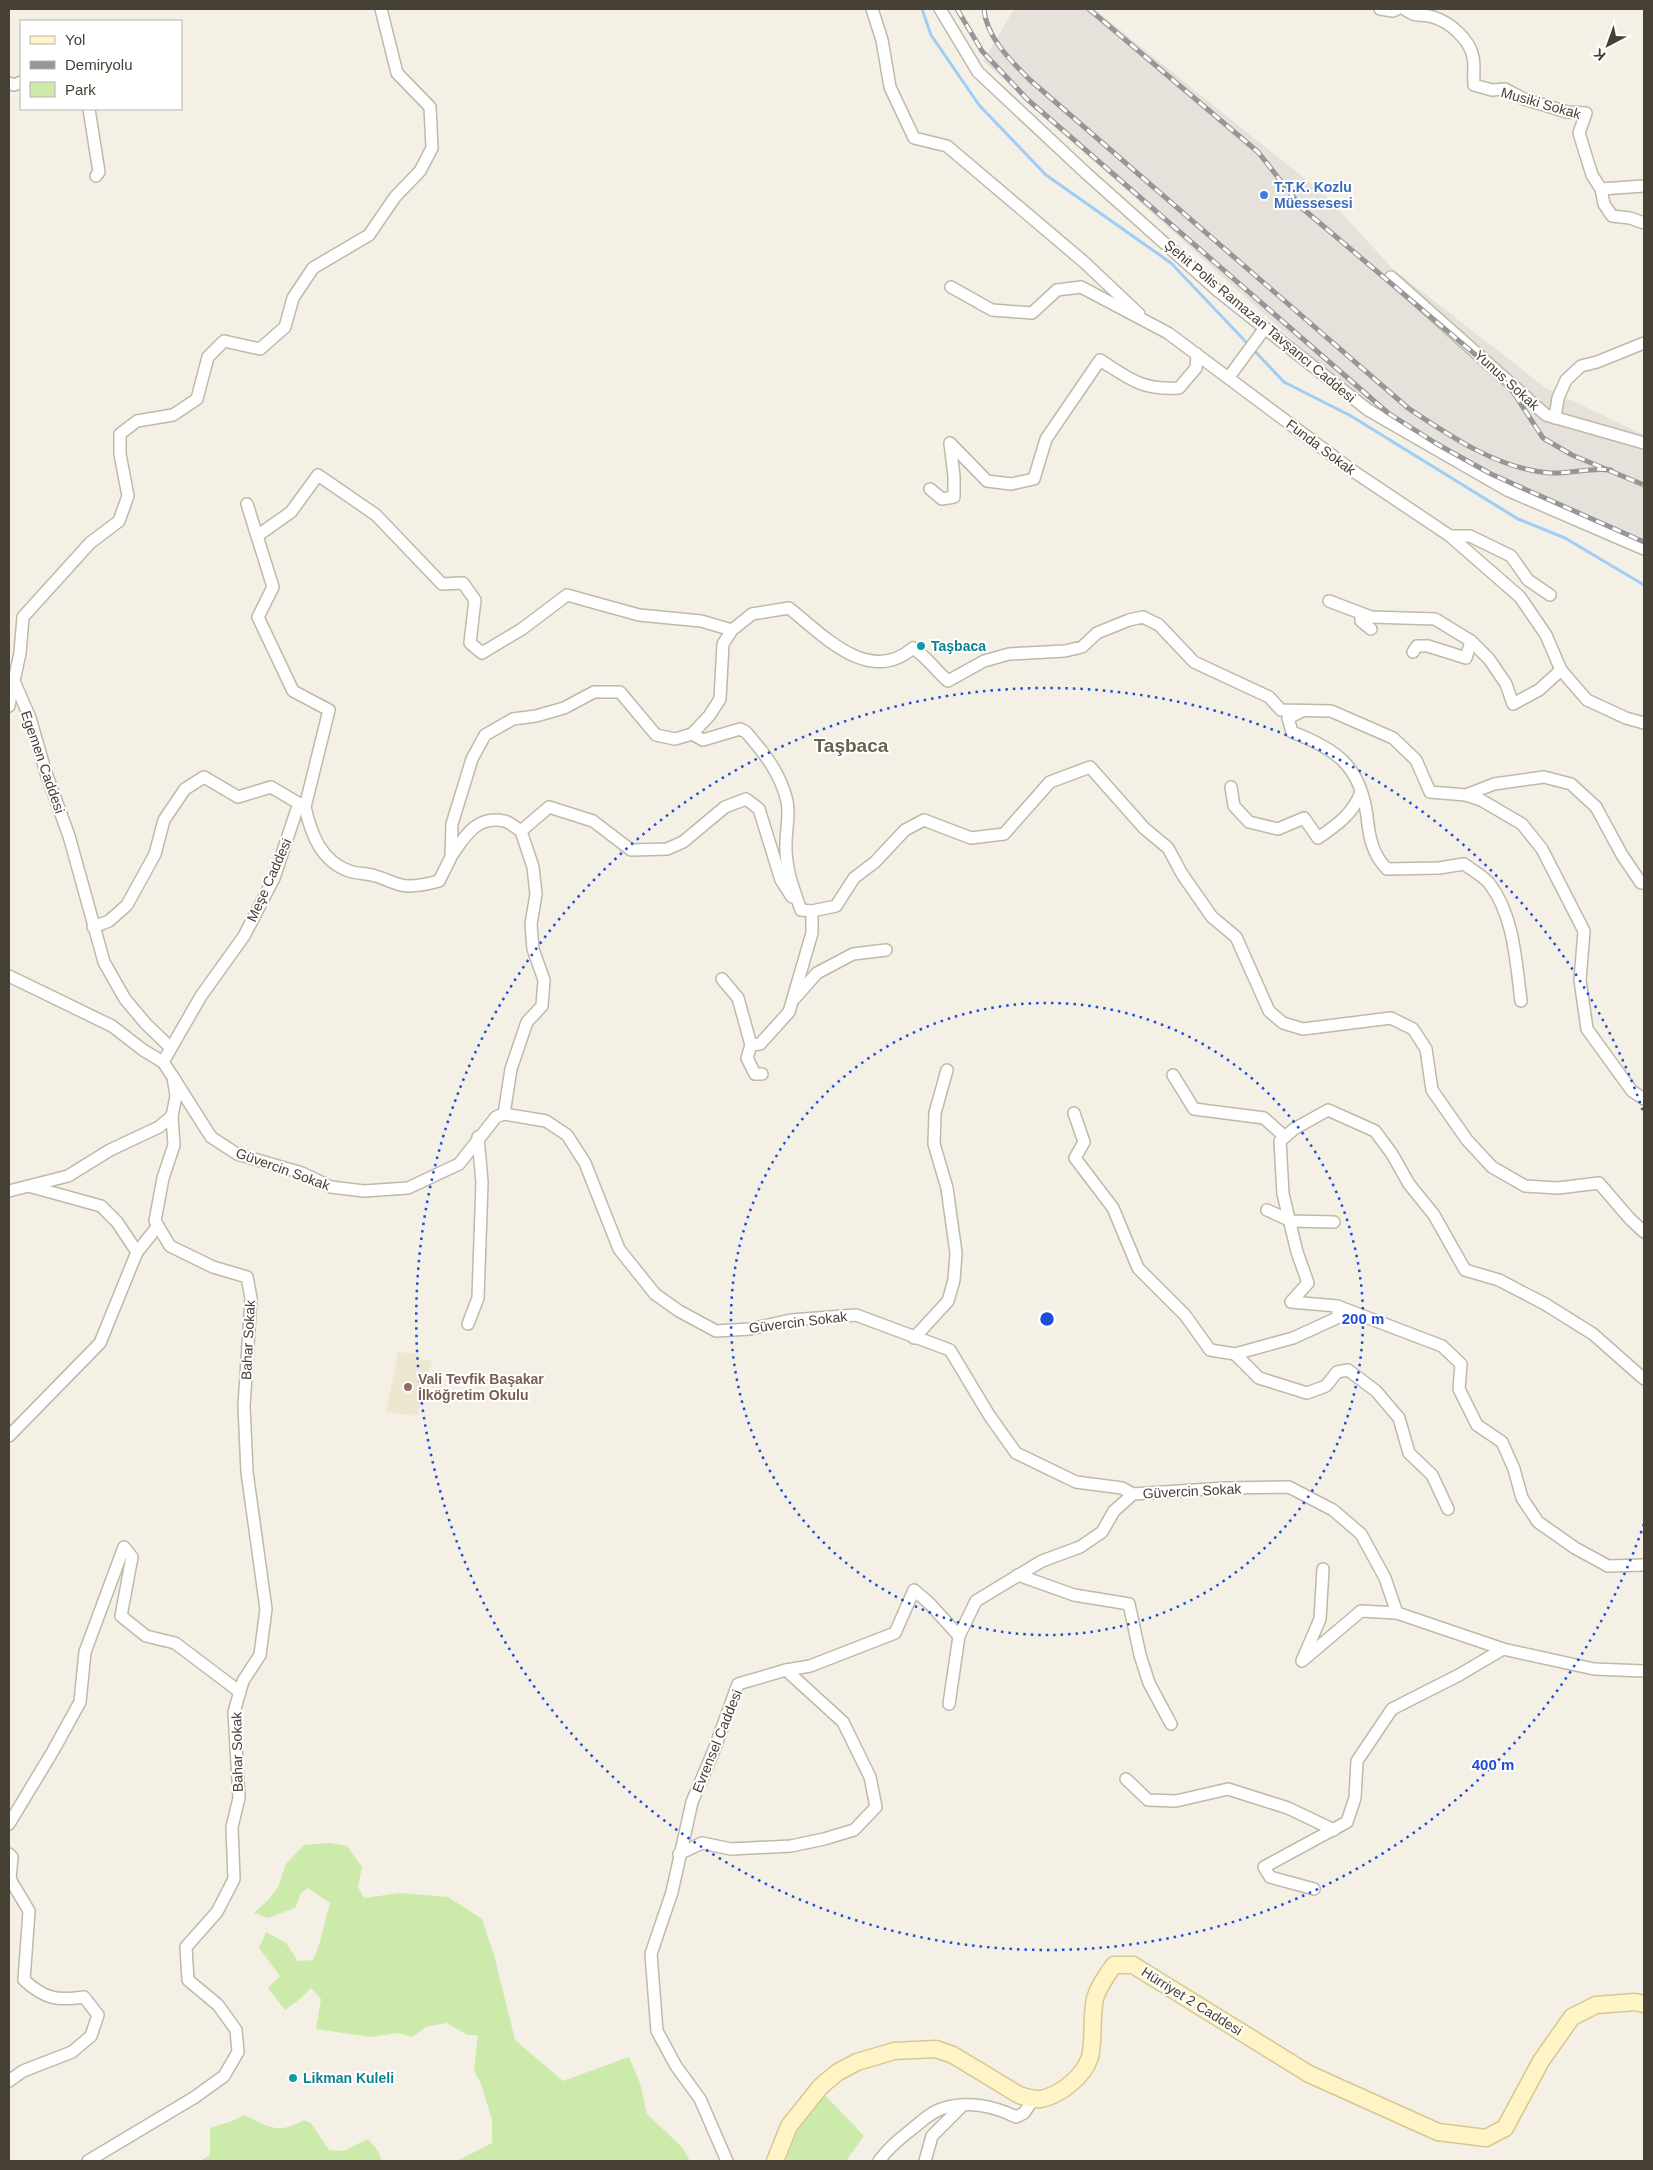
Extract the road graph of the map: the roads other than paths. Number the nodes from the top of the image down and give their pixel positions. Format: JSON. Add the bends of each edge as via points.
{"nodes":[{"id":1,"x":381,"y":9,"type":"edge"},
{"id":2,"x":872,"y":9,"type":"edge"},
{"id":3,"x":940,"y":9,"type":"edge"},
{"id":4,"x":1380,"y":9,"type":"edge"},
{"id":5,"x":1397,"y":9,"type":"edge"},
{"id":6,"x":1404,"y":9,"type":"edge"},
{"id":7,"x":89,"y":110,"type":"edge"},
{"id":8,"x":96,"y":176,"type":"dead end"},
{"id":9,"x":1644,"y":186,"type":"edge"},
{"id":10,"x":1601,"y":189,"type":"junction"},
{"id":11,"x":1644,"y":223,"type":"edge"},
{"id":12,"x":1391,"y":276,"type":"dead end"},
{"id":13,"x":950,"y":287,"type":"dead end"},
{"id":14,"x":1151,"y":324,"type":"junction"},
{"id":15,"x":1265,"y":328,"type":"junction"},
{"id":16,"x":1644,"y":343,"type":"edge"},
{"id":17,"x":1197,"y":354,"type":"junction"},
{"id":18,"x":1229,"y":377,"type":"junction"},
{"id":19,"x":1555,"y":418,"type":"junction"},
{"id":20,"x":1644,"y":443,"type":"edge"},
{"id":21,"x":930,"y":489,"type":"dead end"},
{"id":22,"x":247,"y":504,"type":"dead end"},
{"id":23,"x":257,"y":536,"type":"junction"},
{"id":24,"x":1450,"y":536,"type":"junction"},
{"id":25,"x":1644,"y":549,"type":"edge"},
{"id":26,"x":1550,"y":595,"type":"dead end"},
{"id":27,"x":1329,"y":601,"type":"dead end"},
{"id":28,"x":1361,"y":615,"type":"junction"},
{"id":29,"x":1371,"y":629,"type":"dead end"},
{"id":30,"x":732,"y":630,"type":"junction"},
{"id":31,"x":1471,"y":641,"type":"junction"},
{"id":32,"x":1413,"y":652,"type":"dead end"},
{"id":33,"x":1561,"y":670,"type":"junction"},
{"id":34,"x":14,"y":681,"type":"junction"},
{"id":35,"x":9,"y":706,"type":"edge"},
{"id":36,"x":1302,"y":711,"type":"junction"},
{"id":37,"x":1644,"y":723,"type":"edge"},
{"id":38,"x":692,"y":734,"type":"junction"},
{"id":39,"x":1231,"y":786,"type":"dead end"},
{"id":40,"x":1362,"y":792,"type":"junction"},
{"id":41,"x":1466,"y":795,"type":"junction"},
{"id":42,"x":305,"y":807,"type":"junction"},
{"id":43,"x":521,"y":831,"type":"junction"},
{"id":44,"x":451,"y":857,"type":"junction"},
{"id":45,"x":1644,"y":882,"type":"edge"},
{"id":46,"x":807,"y":911,"type":"junction"},
{"id":47,"x":93,"y":927,"type":"junction"},
{"id":48,"x":886,"y":950,"type":"dead end"},
{"id":49,"x":9,"y":976,"type":"edge"},
{"id":50,"x":722,"y":979,"type":"dead end"},
{"id":51,"x":792,"y":1001,"type":"junction"},
{"id":52,"x":1521,"y":1001,"type":"dead end"},
{"id":53,"x":752,"y":1045,"type":"junction"},
{"id":54,"x":170,"y":1047,"type":"junction"},
{"id":55,"x":163,"y":1062,"type":"junction"},
{"id":56,"x":947,"y":1070,"type":"dead end"},
{"id":57,"x":762,"y":1074,"type":"dead end"},
{"id":58,"x":1173,"y":1075,"type":"dead end"},
{"id":59,"x":172,"y":1077,"type":"junction"},
{"id":60,"x":1644,"y":1099,"type":"edge"},
{"id":61,"x":1074,"y":1113,"type":"dead end"},
{"id":62,"x":504,"y":1114,"type":"junction"},
{"id":63,"x":172,"y":1116,"type":"junction"},
{"id":64,"x":478,"y":1137,"type":"junction"},
{"id":65,"x":1285,"y":1137,"type":"junction"},
{"id":66,"x":30,"y":1187,"type":"junction"},
{"id":67,"x":9,"y":1190,"type":"edge"},
{"id":68,"x":1267,"y":1210,"type":"dead end"},
{"id":69,"x":1291,"y":1221,"type":"junction"},
{"id":70,"x":1334,"y":1222,"type":"dead end"},
{"id":71,"x":158,"y":1226,"type":"junction"},
{"id":72,"x":1644,"y":1232,"type":"edge"},
{"id":73,"x":136,"y":1252,"type":"junction"},
{"id":74,"x":1337,"y":1306,"type":"junction"},
{"id":75,"x":468,"y":1324,"type":"dead end"},
{"id":76,"x":914,"y":1338,"type":"junction"},
{"id":77,"x":1235,"y":1354,"type":"junction"},
{"id":78,"x":1644,"y":1379,"type":"edge"},
{"id":79,"x":9,"y":1436,"type":"edge"},
{"id":80,"x":1133,"y":1494,"type":"junction"},
{"id":81,"x":1448,"y":1509,"type":"dead end"},
{"id":82,"x":1644,"y":1565,"type":"edge"},
{"id":83,"x":1323,"y":1569,"type":"dead end"},
{"id":84,"x":1018,"y":1575,"type":"junction"},
{"id":85,"x":1397,"y":1612,"type":"junction"},
{"id":86,"x":959,"y":1636,"type":"junction"},
{"id":87,"x":1503,"y":1649,"type":"junction"},
{"id":88,"x":786,"y":1670,"type":"junction"},
{"id":89,"x":1644,"y":1671,"type":"edge"},
{"id":90,"x":240,"y":1692,"type":"junction"},
{"id":91,"x":949,"y":1704,"type":"dead end"},
{"id":92,"x":1171,"y":1724,"type":"dead end"},
{"id":93,"x":1126,"y":1779,"type":"dead end"},
{"id":94,"x":9,"y":1824,"type":"edge"},
{"id":95,"x":1334,"y":1830,"type":"junction"},
{"id":96,"x":9,"y":1854,"type":"edge"},
{"id":97,"x":679,"y":1854,"type":"junction"},
{"id":98,"x":1314,"y":1888,"type":"dead end"},
{"id":99,"x":1644,"y":2004,"type":"edge"},
{"id":100,"x":9,"y":2082,"type":"edge"},
{"id":101,"x":1034,"y":2098,"type":"junction"},
{"id":102,"x":963,"y":2105,"type":"junction"},
{"id":103,"x":88,"y":2161,"type":"edge"},
{"id":104,"x":726,"y":2161,"type":"edge"},
{"id":105,"x":775,"y":2161,"type":"edge"},
{"id":106,"x":879,"y":2161,"type":"edge"},
{"id":107,"x":925,"y":2161,"type":"edge"}],
"edges":[{"from":1,"to":34,"type":"street","via":[[397,73],[430,107],[432,148],[420,171],[395,197],[369,234],[313,268],[293,298],[285,328],[260,349],[224,341],[208,357],[197,399],[173,415],[138,422],[120,434],[120,454],[128,496],[119,521],[90,543],[23,617]]},
{"from":2,"to":14,"type":"street","via":[[882,40],[890,86],[914,138],[947,146],[1084,262]]},
{"from":3,"to":15,"type":"street","name":"Şehit Polis Ramazan Tavşancı Caddesi","via":[[978,72],[1094,180]]},
{"from":4,"to":5,"type":"street"},
{"from":6,"to":10,"type":"street","name":"Musiki Sokak","via":[[1415,16],[1432,17],[1447,23],[1467,42],[1474,58],[1474,85],[1492,90],[1505,89],[1524,99],[1567,112],[1586,113],[1579,133],[1592,175]]},
{"from":7,"to":8,"type":"street","via":[[99,172]]},
{"from":9,"to":10,"type":"street"},
{"from":10,"to":11,"type":"street","name":"Musiki Sokak","via":[[1604,204],[1612,216]]},
{"from":12,"to":19,"type":"street","name":"Yunus Sokak","via":[[1546,415]]},
{"from":13,"to":14,"type":"street","name":"Funda Sokak","via":[[992,310],[1032,313],[1057,290],[1081,287]]},
{"from":14,"to":17,"type":"street","name":"Funda Sokak"},
{"from":15,"to":18,"type":"street"},
{"from":15,"to":25,"type":"street","name":"Şehit Polis Ramazan Tavşancı Caddesi","via":[[1368,410],[1507,490]]},
{"from":16,"to":19,"type":"street","via":[[1581,366],[1566,380],[1558,398]]},
{"from":17,"to":18,"type":"street","name":"Funda Sokak"},
{"from":17,"to":21,"type":"street","via":[[1196,368],[1179,388],[1158,389],[1136,382],[1100,360],[1046,440],[1034,479],[1011,484],[987,481],[950,443],[954,497],[942,500]]},
{"from":18,"to":24,"type":"street","name":"Funda Sokak","via":[[1353,471]]},
{"from":19,"to":20,"type":"street","name":"Yunus Sokak"},
{"from":22,"to":23,"type":"street"},
{"from":23,"to":30,"type":"street","via":[[291,512],[318,475],[376,515],[442,584],[463,583],[475,600],[470,643],[482,653],[522,629],[567,595],[639,615],[701,621]]},
{"from":23,"to":42,"type":"street","via":[[273,587],[258,617],[292,691],[329,710]]},
{"from":24,"to":26,"type":"street","via":[[1470,536],[1511,556],[1528,580]]},
{"from":24,"to":33,"type":"street","name":"Funda Sokak","via":[[1520,597],[1546,634]]},
{"from":27,"to":28,"type":"street"},
{"from":28,"to":29,"type":"street","via":[[1362,621]]},
{"from":28,"to":31,"type":"street","via":[[1434,619]]},
{"from":30,"to":36,"type":"street","via":[[752,614],[789,608],[856,658],[878,662],[903,657],[913,648],[948,681],[984,661],[1009,654],[1082,647],[1097,633],[1143,617],[1160,625],[1194,662],[1269,696],[1281,710]]},
{"from":30,"to":38,"type":"street","via":[[723,644],[720,699]]},
{"from":31,"to":32,"type":"street","via":[[1466,658],[1428,646],[1417,646]]},
{"from":31,"to":33,"type":"street","via":[[1489,659],[1506,684],[1513,704],[1539,690]]},
{"from":33,"to":37,"type":"street","name":"Funda Sokak","via":[[1587,700]]},
{"from":34,"to":35,"type":"street"},
{"from":34,"to":47,"type":"street","name":"Egemen Caddesi","via":[[30,718],[69,836]]},
{"from":36,"to":40,"type":"street","via":[[1288,718],[1292,732],[1333,750],[1344,760]]},
{"from":36,"to":41,"type":"street","via":[[1330,711],[1393,738],[1416,760],[1430,792]]},
{"from":38,"to":44,"type":"street","name":"Meşe Caddesi","via":[[675,739],[656,735],[620,692],[594,692],[564,708],[513,718],[485,735],[472,759],[452,824]]},
{"from":38,"to":46,"type":"street","via":[[703,740],[740,729],[772,762],[787,801],[787,870]]},
{"from":39,"to":40,"type":"street","via":[[1234,806],[1249,822],[1278,828],[1304,818],[1318,838],[1342,821]]},
{"from":40,"to":52,"type":"street","via":[[1369,836],[1378,860],[1387,869],[1464,864],[1488,882],[1502,906],[1514,948]]},
{"from":41,"to":45,"type":"street","via":[[1494,784],[1544,778],[1571,784],[1596,807],[1622,855],[1641,883]]},
{"from":41,"to":60,"type":"street","via":[[1522,824],[1542,849],[1584,932],[1580,980],[1587,1029],[1632,1091]]},
{"from":42,"to":44,"type":"street","name":"Meşe Caddesi","via":[[316,842],[328,858],[349,871],[403,886],[426,885],[439,881]]},
{"from":42,"to":47,"type":"street","via":[[271,787],[238,797],[204,776],[184,789],[164,820],[155,854],[127,905],[109,922]]},
{"from":42,"to":54,"type":"street","name":"Meşe Caddesi","via":[[297,809],[274,878],[244,936]]},
{"from":43,"to":44,"type":"street","via":[[505,821],[481,821],[466,834]]},
{"from":43,"to":46,"type":"street","via":[[549,807],[593,821],[631,850],[667,850],[683,842],[725,807],[746,799],[759,809],[781,880]]},
{"from":43,"to":62,"type":"street","via":[[536,894],[531,924],[533,949],[544,980],[542,1006],[527,1022],[511,1069]]},
{"from":46,"to":51,"type":"street","via":[[812,933]]},
{"from":46,"to":72,"type":"street","via":[[836,906],[854,878],[875,862],[905,830],[924,820],[971,838],[1004,834],[1050,782],[1090,767],[1144,828],[1168,848],[1212,917],[1236,937],[1269,1011],[1283,1023],[1303,1029],[1391,1018],[1414,1029],[1426,1049],[1432,1090],[1467,1140],[1492,1167],[1524,1186],[1558,1188],[1599,1183]]},
{"from":47,"to":54,"type":"street","name":"Egemen Caddesi","via":[[104,962],[125,999]]},
{"from":48,"to":51,"type":"street","via":[[853,954],[818,973]]},
{"from":49,"to":55,"type":"street","via":[[112,1026]]},
{"from":50,"to":53,"type":"street","via":[[738,998]]},
{"from":51,"to":53,"type":"street","via":[[789,1012],[760,1044]]},
{"from":53,"to":57,"type":"street","via":[[747,1058],[755,1074]]},
{"from":54,"to":55,"type":"street","name":"Meşe Caddesi"},
{"from":55,"to":59,"type":"street","name":"Güvercin Sokak"},
{"from":56,"to":76,"type":"street","via":[[935,1113],[934,1144],[948,1188],[956,1253],[954,1280],[948,1301]]},
{"from":58,"to":65,"type":"street","via":[[1194,1109],[1264,1118]]},
{"from":59,"to":63,"type":"street","via":[[176,1096]]},
{"from":59,"to":64,"type":"street","name":"Güvercin Sokak","via":[[211,1137],[237,1154],[302,1172],[331,1187],[364,1191],[408,1188],[459,1164]]},
{"from":61,"to":77,"type":"street","via":[[1084,1142],[1075,1158],[1113,1208],[1138,1268],[1185,1315],[1210,1350]]},
{"from":62,"to":64,"type":"street","name":"Güvercin Sokak","via":[[496,1117]]},
{"from":62,"to":76,"type":"street","name":"Güvercin Sokak","via":[[546,1121],[567,1135],[585,1163],[619,1249],[654,1294],[679,1311],[716,1331],[856,1315]]},
{"from":63,"to":66,"type":"street","via":[[159,1127],[110,1150],[68,1176]]},
{"from":63,"to":71,"type":"street","via":[[174,1145],[163,1178],[155,1221]]},
{"from":64,"to":75,"type":"street","via":[[482,1182],[478,1298]]},
{"from":65,"to":69,"type":"street","via":[[1280,1142],[1283,1194]]},
{"from":65,"to":78,"type":"street","via":[[1328,1110],[1375,1131],[1409,1184],[1434,1215],[1465,1270],[1499,1280],[1545,1304],[1593,1334]]},
{"from":66,"to":67,"type":"street"},
{"from":66,"to":73,"type":"street","via":[[101,1206],[118,1222]]},
{"from":68,"to":69,"type":"street"},
{"from":69,"to":70,"type":"street"},
{"from":69,"to":74,"type":"street","via":[[1297,1252],[1308,1282],[1291,1302]]},
{"from":71,"to":73,"type":"street"},
{"from":71,"to":90,"type":"street","name":"Bahar Sokak","via":[[170,1246],[213,1267],[247,1277],[250,1291],[244,1406],[247,1462],[266,1608],[260,1655]]},
{"from":73,"to":79,"type":"street","via":[[100,1343]]},
{"from":74,"to":77,"type":"street","via":[[1339,1316],[1332,1320],[1293,1338]]},
{"from":74,"to":82,"type":"street","via":[[1442,1346],[1461,1364],[1459,1389],[1477,1425],[1502,1442],[1522,1498],[1538,1522],[1608,1566]]},
{"from":76,"to":80,"type":"street","name":"Güvercin Sokak","via":[[950,1350],[1016,1453],[1076,1482],[1122,1488]]},
{"from":77,"to":81,"type":"street","via":[[1259,1378],[1307,1394],[1326,1386],[1337,1372],[1348,1370],[1376,1391],[1399,1418],[1409,1452],[1432,1475]]},
{"from":80,"to":84,"type":"street","via":[[1114,1511],[1102,1532],[1080,1547],[1042,1561]]},
{"from":80,"to":85,"type":"street","name":"Güvercin Sokak","via":[[1289,1487],[1333,1510],[1361,1534],[1385,1578]]},
{"from":83,"to":85,"type":"street","via":[[1320,1619],[1302,1660],[1361,1611]]},
{"from":84,"to":86,"type":"street","via":[[976,1601]]},
{"from":84,"to":92,"type":"street","via":[[1074,1595],[1129,1604],[1149,1683]]},
{"from":85,"to":87,"type":"street"},
{"from":86,"to":88,"type":"street","name":"Evrensel Caddesi","via":[[914,1590],[895,1633],[810,1666]]},
{"from":86,"to":91,"type":"street"},
{"from":87,"to":89,"type":"street","via":[[1594,1669]]},
{"from":87,"to":95,"type":"street","via":[[1392,1709],[1357,1761],[1355,1798],[1347,1822]]},
{"from":88,"to":97,"type":"street","name":"Evrensel Caddesi","via":[[738,1684],[692,1802]]},
{"from":88,"to":97,"type":"street","via":[[843,1722],[870,1777],[876,1808],[854,1830],[824,1839],[791,1846],[731,1849],[702,1843]]},
{"from":90,"to":94,"type":"street","via":[[175,1643],[146,1636],[121,1616],[132,1557],[124,1547],[85,1652],[80,1702]]},
{"from":90,"to":103,"type":"street","name":"Bahar Sokak","via":[[234,1712],[238,1798],[232,1827],[234,1879],[217,1912],[186,1947],[188,1980],[218,2005],[236,2030],[238,2052],[224,2076]]},
{"from":93,"to":95,"type":"street","via":[[1148,1800],[1176,1801],[1228,1789],[1288,1808]]},
{"from":95,"to":98,"type":"street","via":[[1264,1867],[1270,1877]]},
{"from":96,"to":100,"type":"street","via":[[12,1858],[10,1879],[29,1912],[24,1980],[38,1992],[62,2000],[84,1997],[98,2015],[91,2036],[72,2052],[23,2071]]},
{"from":97,"to":104,"type":"street","name":"Evrensel Caddesi","via":[[672,1892],[651,1954],[658,2031],[676,2066],[700,2099]]},
{"from":99,"to":101,"type":"street","name":"Hürriyet 2 Caddesi","via":[[1596,2005],[1572,2018],[1541,2061],[1505,2128],[1486,2138],[1438,2132],[1309,2074],[1133,1965],[1114,1965],[1096,1996],[1090,2056],[1083,2069],[1065,2088],[1051,2096]]},
{"from":101,"to":102,"type":"street","via":[[1024,2113],[1016,2117],[986,2106]]},
{"from":101,"to":105,"type":"street","via":[[1019,2095],[953,2055],[936,2049],[894,2051],[857,2062],[821,2086],[789,2126]]},
{"from":102,"to":106,"type":"street","via":[[943,2108],[929,2116],[890,2145]]},
{"from":102,"to":107,"type":"street","via":[[932,2136]]}]}
